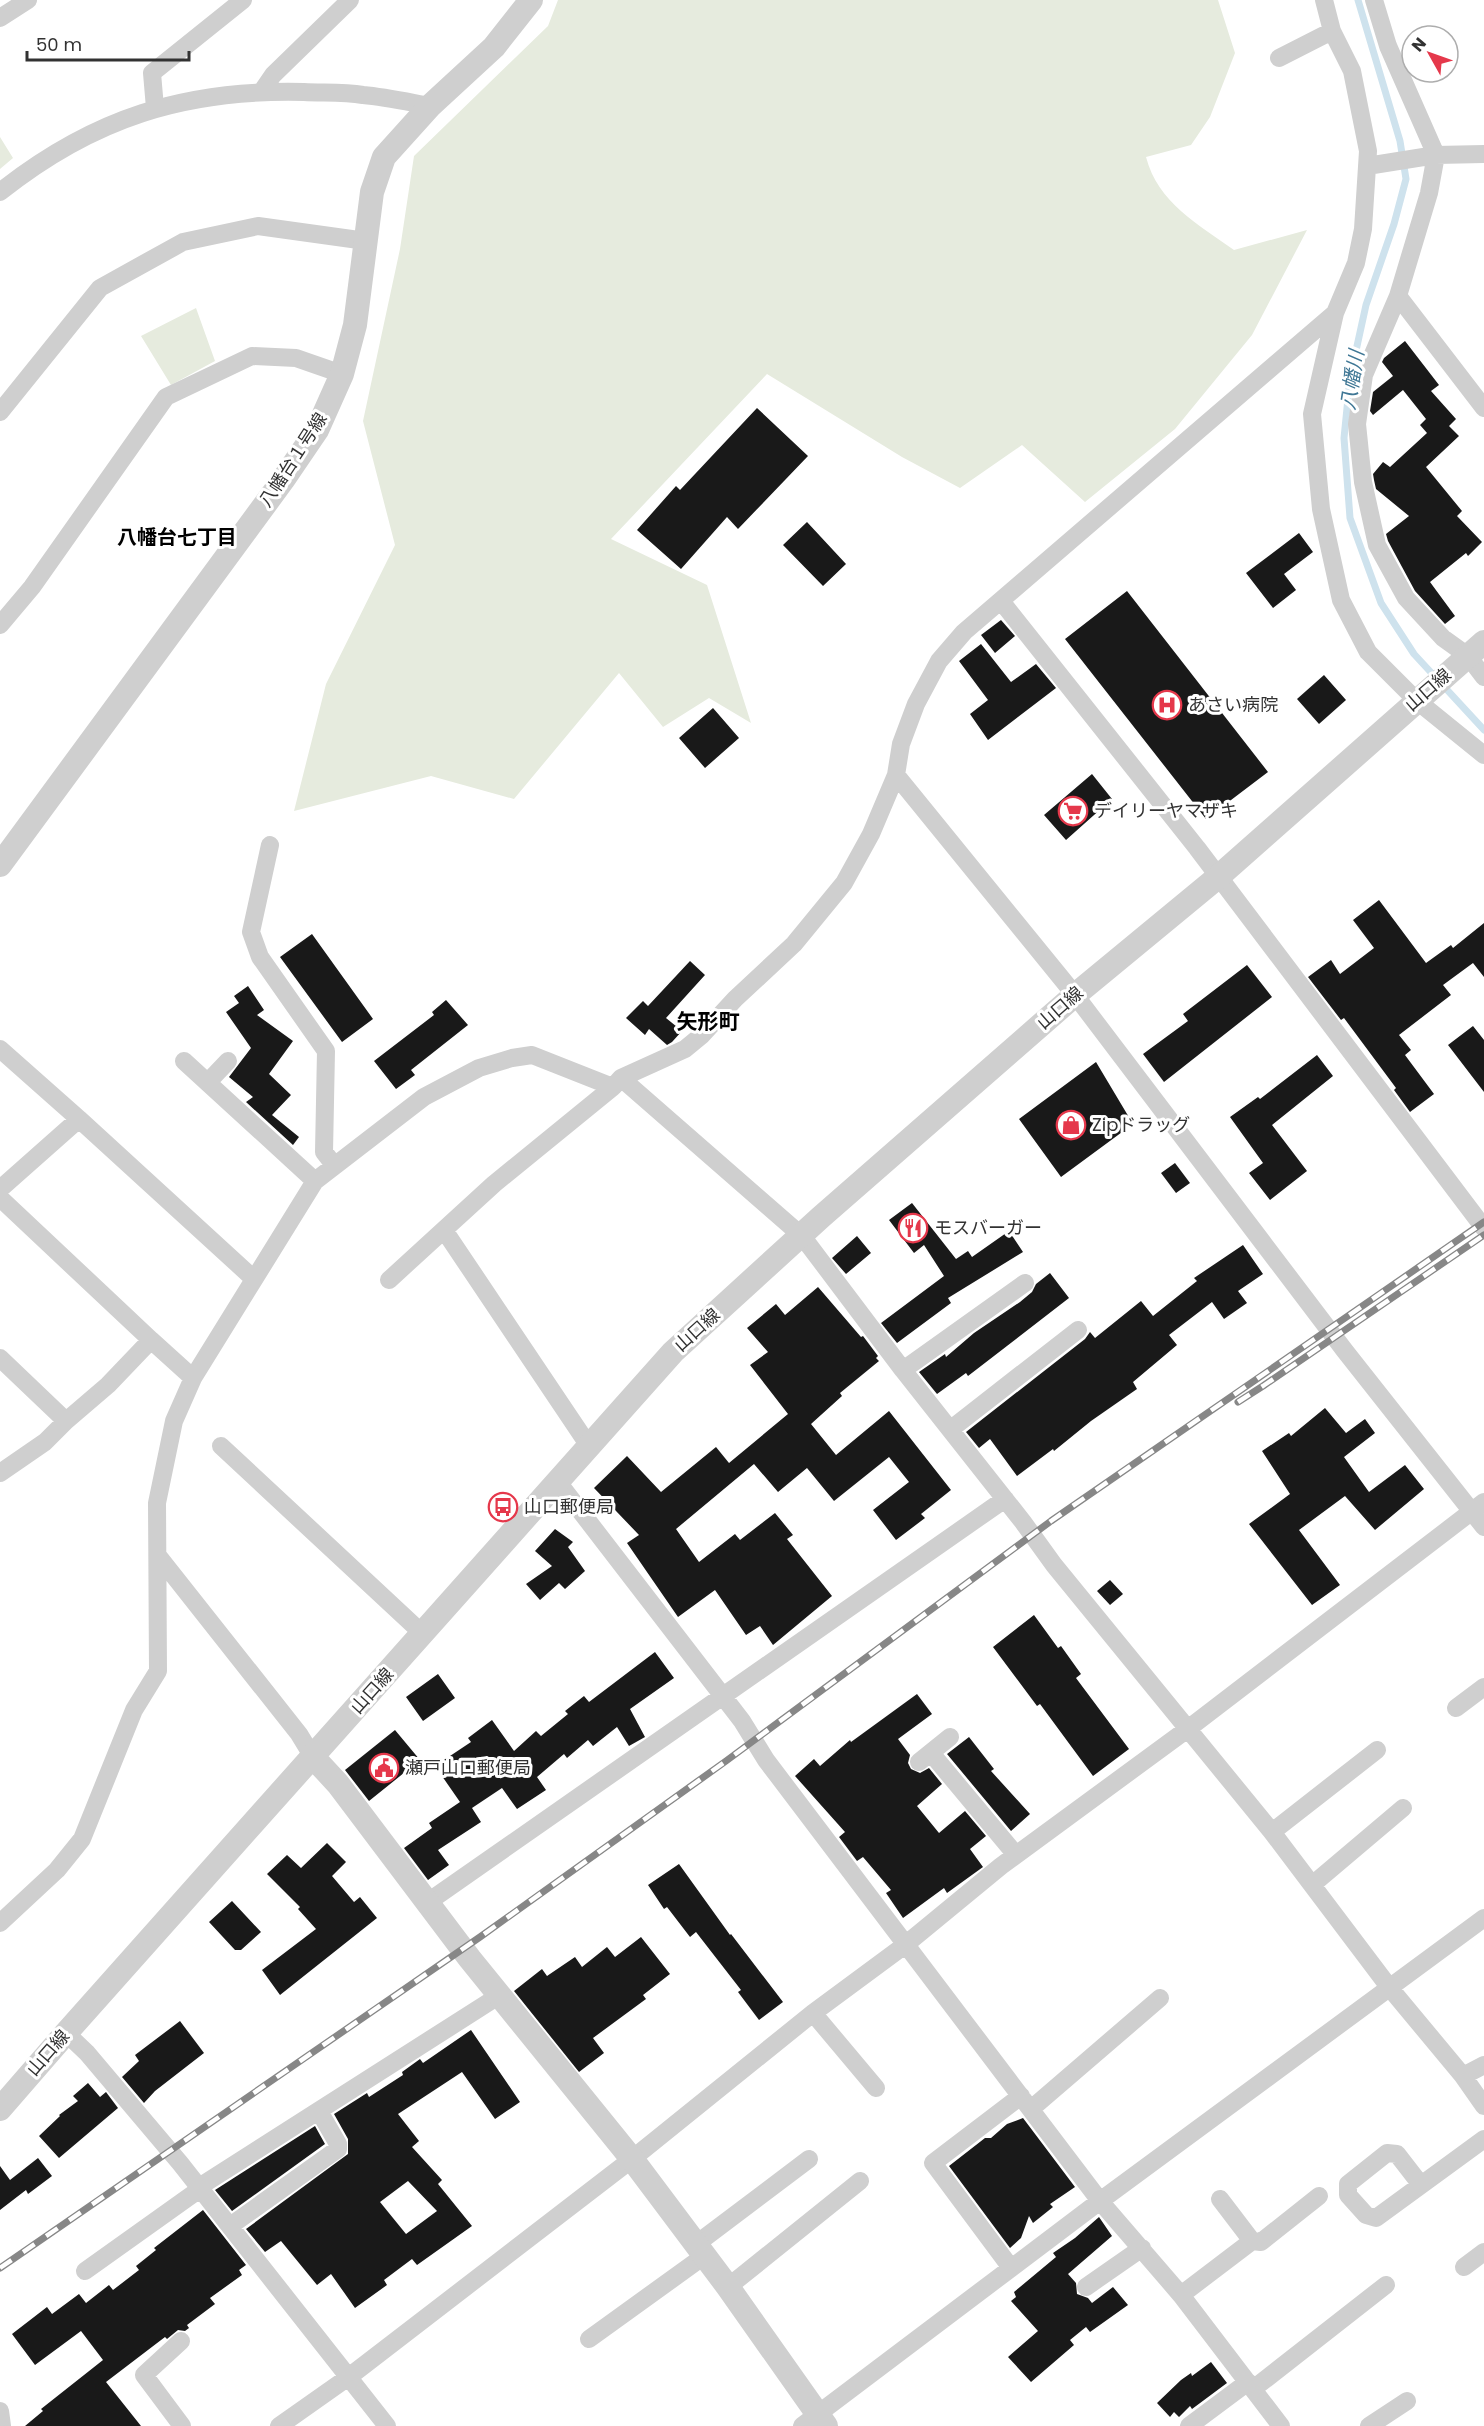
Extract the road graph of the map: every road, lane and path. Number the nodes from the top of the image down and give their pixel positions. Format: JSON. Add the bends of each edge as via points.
{"nodes":[{"id":1,"x":28,"y":0,"type":"edge"},
{"id":2,"x":243,"y":0,"type":"edge"},
{"id":3,"x":350,"y":0,"type":"edge"},
{"id":4,"x":531,"y":0,"type":"edge"},
{"id":5,"x":1324,"y":0,"type":"edge"},
{"id":6,"x":1374,"y":0,"type":"edge"},
{"id":7,"x":0,"y":18,"type":"edge"},
{"id":8,"x":1332,"y":31,"type":"junction"},
{"id":9,"x":1279,"y":58,"type":"dead end"},
{"id":10,"x":262,"y":91,"type":"junction"},
{"id":11,"x":430,"y":106,"type":"junction"},
{"id":12,"x":155,"y":108,"type":"junction"},
{"id":13,"x":1484,"y":154,"type":"edge"},
{"id":14,"x":1436,"y":155,"type":"junction"},
{"id":15,"x":1367,"y":166,"type":"junction"},
{"id":16,"x":0,"y":192,"type":"edge"},
{"id":17,"x":366,"y":241,"type":"junction"},
{"id":18,"x":1398,"y":296,"type":"junction"},
{"id":19,"x":1335,"y":314,"type":"junction"},
{"id":20,"x":342,"y":374,"type":"junction"},
{"id":21,"x":1484,"y":408,"type":"edge"},
{"id":22,"x":0,"y":412,"type":"edge"},
{"id":23,"x":1001,"y":601,"type":"junction"},
{"id":24,"x":0,"y":625,"type":"edge"},
{"id":25,"x":1469,"y":655,"type":"edge"},
{"id":26,"x":1484,"y":677,"type":"edge"},
{"id":27,"x":1420,"y":697,"type":"junction"},
{"id":28,"x":1484,"y":755,"type":"edge"},
{"id":29,"x":896,"y":775,"type":"junction"},
{"id":30,"x":270,"y":845,"type":"dead end"},
{"id":31,"x":0,"y":865,"type":"edge"},
{"id":32,"x":1218,"y":877,"type":"junction"},
{"id":33,"x":1075,"y":994,"type":"junction"},
{"id":34,"x":0,"y":1049,"type":"edge"},
{"id":35,"x":184,"y":1061,"type":"dead end"},
{"id":36,"x":228,"y":1061,"type":"dead end"},
{"id":37,"x":208,"y":1082,"type":"junction"},
{"id":38,"x":617,"y":1082,"type":"junction"},
{"id":39,"x":79,"y":1119,"type":"junction"},
{"id":40,"x":334,"y":1165,"type":"junction"},
{"id":41,"x":315,"y":1181,"type":"junction"},
{"id":42,"x":0,"y":1189,"type":"edge"},
{"id":43,"x":0,"y":1198,"type":"edge"},
{"id":44,"x":1484,"y":1228,"type":"edge"},
{"id":45,"x":444,"y":1230,"type":"junction"},
{"id":46,"x":802,"y":1236,"type":"junction"},
{"id":47,"x":254,"y":1279,"type":"junction"},
{"id":48,"x":389,"y":1280,"type":"dead end"},
{"id":49,"x":1026,"y":1282,"type":"dead end"},
{"id":50,"x":1078,"y":1330,"type":"dead end"},
{"id":51,"x":151,"y":1340,"type":"junction"},
{"id":52,"x":0,"y":1358,"type":"edge"},
{"id":53,"x":903,"y":1370,"type":"junction"},
{"id":54,"x":193,"y":1378,"type":"junction"},
{"id":55,"x":66,"y":1421,"type":"junction"},
{"id":56,"x":951,"y":1429,"type":"junction"},
{"id":57,"x":221,"y":1446,"type":"dead end"},
{"id":58,"x":589,"y":1446,"type":"junction"},
{"id":59,"x":0,"y":1473,"type":"edge"},
{"id":60,"x":558,"y":1482,"type":"junction"},
{"id":61,"x":1005,"y":1499,"type":"junction"},
{"id":62,"x":1478,"y":1507,"type":"edge"},
{"id":63,"x":1484,"y":1527,"type":"edge"},
{"id":64,"x":159,"y":1557,"type":"junction"},
{"id":65,"x":423,"y":1634,"type":"junction"},
{"id":66,"x":1484,"y":1687,"type":"edge"},
{"id":67,"x":722,"y":1695,"type":"junction"},
{"id":68,"x":1455,"y":1708,"type":"dead end"},
{"id":69,"x":1189,"y":1728,"type":"junction"},
{"id":70,"x":950,"y":1737,"type":"dead end"},
{"id":71,"x":1377,"y":1750,"type":"dead end"},
{"id":72,"x":313,"y":1757,"type":"junction"},
{"id":73,"x":1403,"y":1808,"type":"dead end"},
{"id":74,"x":1272,"y":1832,"type":"junction"},
{"id":75,"x":1016,"y":1855,"type":"junction"},
{"id":76,"x":1312,"y":1885,"type":"junction"},
{"id":77,"x":428,"y":1902,"type":"junction"},
{"id":78,"x":1484,"y":1918,"type":"edge"},
{"id":79,"x":0,"y":1923,"type":"edge"},
{"id":80,"x":906,"y":1945,"type":"junction"},
{"id":81,"x":1389,"y":1988,"type":"junction"},
{"id":82,"x":500,"y":1995,"type":"junction"},
{"id":83,"x":1160,"y":1998,"type":"dead end"},
{"id":84,"x":813,"y":2013,"type":"junction"},
{"id":85,"x":66,"y":2032,"type":"junction"},
{"id":86,"x":1484,"y":2065,"type":"edge"},
{"id":87,"x":1463,"y":2076,"type":"junction"},
{"id":88,"x":876,"y":2088,"type":"dead end"},
{"id":89,"x":1026,"y":2103,"type":"junction"},
{"id":90,"x":1484,"y":2106,"type":"edge"},
{"id":91,"x":0,"y":2109,"type":"edge"},
{"id":92,"x":319,"y":2111,"type":"junction"},
{"id":93,"x":1484,"y":2139,"type":"edge"},
{"id":94,"x":632,"y":2159,"type":"junction"},
{"id":95,"x":809,"y":2159,"type":"dead end"},
{"id":96,"x":860,"y":2181,"type":"dead end"},
{"id":97,"x":1421,"y":2186,"type":"dead end"},
{"id":98,"x":200,"y":2188,"type":"junction"},
{"id":99,"x":1319,"y":2196,"type":"dead end"},
{"id":100,"x":1220,"y":2199,"type":"dead end"},
{"id":101,"x":1100,"y":2201,"type":"junction"},
{"id":102,"x":230,"y":2226,"type":"junction"},
{"id":103,"x":1252,"y":2241,"type":"junction"},
{"id":104,"x":1142,"y":2248,"type":"junction"},
{"id":105,"x":699,"y":2251,"type":"junction"},
{"id":106,"x":1484,"y":2252,"type":"edge"},
{"id":107,"x":1464,"y":2267,"type":"dead end"},
{"id":108,"x":1011,"y":2268,"type":"junction"},
{"id":109,"x":85,"y":2271,"type":"dead end"},
{"id":110,"x":1386,"y":2285,"type":"dead end"},
{"id":111,"x":728,"y":2287,"type":"junction"},
{"id":112,"x":1086,"y":2287,"type":"dead end"},
{"id":113,"x":1181,"y":2295,"type":"junction"},
{"id":114,"x":589,"y":2339,"type":"dead end"},
{"id":115,"x":181,"y":2341,"type":"dead end"},
{"id":116,"x":350,"y":2376,"type":"junction"},
{"id":117,"x":1251,"y":2386,"type":"junction"},
{"id":118,"x":1407,"y":2401,"type":"dead end"},
{"id":119,"x":0,"y":2411,"type":"edge"},
{"id":120,"x":815,"y":2422,"type":"edge"},
{"id":121,"x":2,"y":2426,"type":"edge"},
{"id":122,"x":183,"y":2426,"type":"edge"},
{"id":123,"x":279,"y":2426,"type":"edge"},
{"id":124,"x":387,"y":2426,"type":"edge"},
{"id":125,"x":1190,"y":2426,"type":"edge"},
{"id":126,"x":1281,"y":2426,"type":"edge"},
{"id":127,"x":1369,"y":2426,"type":"edge"}],
"edges":[{"from":1,"to":7,"type":"street"},
{"from":2,"to":12,"type":"street","via":[[152,73]]},
{"from":3,"to":10,"type":"street","via":[[273,75]]},
{"from":4,"to":11,"type":"street","name":"八幡台１号線","via":[[494,47]]},
{"from":5,"to":8,"type":"street"},
{"from":6,"to":14,"type":"street","via":[[1388,46]]},
{"from":8,"to":9,"type":"street"},
{"from":8,"to":15,"type":"street","via":[[1352,71],[1368,152]]},
{"from":10,"to":11,"type":"street","via":[[362,94]]},
{"from":10,"to":12,"type":"street","via":[[195,98]]},
{"from":11,"to":17,"type":"street","name":"八幡台１号線","via":[[384,157],[372,192]]},
{"from":12,"to":16,"type":"street","via":[[85,136],[27,170]]},
{"from":13,"to":14,"type":"street"},
{"from":14,"to":15,"type":"street"},
{"from":14,"to":18,"type":"street","via":[[1429,193]]},
{"from":15,"to":19,"type":"street","via":[[1363,230],[1356,263]]},
{"from":17,"to":20,"type":"street","name":"八幡台１号線","via":[[355,325]]},
{"from":17,"to":22,"type":"street","via":[[258,226],[183,242],[100,288]]},
{"from":18,"to":21,"type":"street"},
{"from":18,"to":25,"type":"street","via":[[1364,375],[1357,424],[1363,482],[1377,545],[1406,598],[1443,638]]},
{"from":19,"to":23,"type":"street"},
{"from":19,"to":27,"type":"street","via":[[1312,414],[1321,509],[1341,600],[1368,652]]},
{"from":20,"to":24,"type":"street","via":[[296,358],[252,356],[166,397],[32,587]]},
{"from":20,"to":31,"type":"street","name":"八幡台１号線","via":[[317,430],[288,472]]},
{"from":23,"to":29,"type":"street","via":[[964,632],[939,661],[916,704],[901,744]]},
{"from":23,"to":32,"type":"street"},
{"from":25,"to":26,"type":"street"},
{"from":25,"to":27,"type":"street","name":"山口線"},
{"from":27,"to":28,"type":"street"},
{"from":27,"to":32,"type":"street","name":"山口線"},
{"from":29,"to":33,"type":"street"},
{"from":29,"to":38,"type":"street","via":[[872,834],[844,883],[794,944],[685,1049]]},
{"from":30,"to":40,"type":"street","via":[[251,932],[260,957],[326,1051],[324,1152]]},
{"from":32,"to":33,"type":"street","name":"山口線"},
{"from":32,"to":44,"type":"street"},
{"from":33,"to":46,"type":"street","name":"山口線"},
{"from":33,"to":62,"type":"street","via":[[1345,1351]]},
{"from":34,"to":39,"type":"street"},
{"from":35,"to":37,"type":"street"},
{"from":36,"to":37,"type":"street"},
{"from":37,"to":41,"type":"street"},
{"from":38,"to":40,"type":"street","via":[[532,1055],[512,1058],[479,1068],[424,1097]]},
{"from":38,"to":45,"type":"street"},
{"from":38,"to":46,"type":"street"},
{"from":39,"to":42,"type":"street"},
{"from":39,"to":47,"type":"street"},
{"from":40,"to":41,"type":"street"},
{"from":41,"to":47,"type":"street"},
{"from":43,"to":51,"type":"street"},
{"from":45,"to":48,"type":"street"},
{"from":45,"to":58,"type":"street"},
{"from":46,"to":53,"type":"street"},
{"from":46,"to":58,"type":"street","name":"山口線","via":[[673,1352]]},
{"from":47,"to":54,"type":"street"},
{"from":49,"to":53,"type":"street","via":[[1003,1290]]},
{"from":50,"to":56,"type":"street","via":[[1055,1336]]},
{"from":51,"to":54,"type":"street"},
{"from":51,"to":55,"type":"street"},
{"from":52,"to":55,"type":"street"},
{"from":53,"to":56,"type":"street"},
{"from":54,"to":64,"type":"street","via":[[174,1421],[164,1461],[157,1503]]},
{"from":55,"to":59,"type":"street","via":[[45,1442]]},
{"from":56,"to":61,"type":"street"},
{"from":57,"to":65,"type":"street"},
{"from":58,"to":60,"type":"street","name":"山口線"},
{"from":60,"to":65,"type":"street","name":"山口線"},
{"from":60,"to":67,"type":"street"},
{"from":61,"to":67,"type":"street"},
{"from":61,"to":69,"type":"street"},
{"from":62,"to":63,"type":"street"},
{"from":62,"to":69,"type":"street"},
{"from":64,"to":72,"type":"street"},
{"from":64,"to":79,"type":"street","via":[[158,1671],[134,1710],[82,1839],[57,1870]]},
{"from":65,"to":72,"type":"street","name":"山口線"},
{"from":66,"to":68,"type":"street"},
{"from":67,"to":77,"type":"street"},
{"from":67,"to":80,"type":"street","via":[[766,1760]]},
{"from":69,"to":74,"type":"street"},
{"from":69,"to":75,"type":"street"},
{"from":70,"to":75,"type":"street","via":[[925,1758]]},
{"from":71,"to":74,"type":"street"},
{"from":72,"to":77,"type":"street"},
{"from":72,"to":85,"type":"street","name":"山口線"},
{"from":73,"to":76,"type":"street"},
{"from":74,"to":76,"type":"street"},
{"from":75,"to":80,"type":"street"},
{"from":76,"to":81,"type":"street"},
{"from":77,"to":82,"type":"street"},
{"from":78,"to":81,"type":"street"},
{"from":80,"to":84,"type":"street"},
{"from":80,"to":89,"type":"street"},
{"from":81,"to":87,"type":"street"},
{"from":81,"to":101,"type":"street"},
{"from":82,"to":92,"type":"street"},
{"from":82,"to":94,"type":"street"},
{"from":83,"to":89,"type":"street"},
{"from":84,"to":88,"type":"street"},
{"from":84,"to":94,"type":"street"},
{"from":85,"to":91,"type":"street","name":"山口線"},
{"from":85,"to":98,"type":"street"},
{"from":86,"to":87,"type":"street"},
{"from":87,"to":90,"type":"street"},
{"from":89,"to":101,"type":"street"},
{"from":89,"to":108,"type":"street","via":[[933,2163]]},
{"from":92,"to":98,"type":"street"},
{"from":92,"to":102,"type":"street","via":[[338,2149]]},
{"from":93,"to":97,"type":"street"},
{"from":94,"to":105,"type":"street"},
{"from":94,"to":116,"type":"street"},
{"from":95,"to":105,"type":"street"},
{"from":96,"to":111,"type":"street"},
{"from":98,"to":102,"type":"street"},
{"from":98,"to":109,"type":"street"},
{"from":99,"to":103,"type":"street","via":[[1261,2242]]},
{"from":100,"to":103,"type":"street"},
{"from":101,"to":104,"type":"street"},
{"from":101,"to":108,"type":"street"},
{"from":102,"to":116,"type":"street"},
{"from":103,"to":113,"type":"street"},
{"from":104,"to":112,"type":"street"},
{"from":104,"to":113,"type":"street"},
{"from":105,"to":111,"type":"street"},
{"from":105,"to":114,"type":"street"},
{"from":106,"to":107,"type":"street"},
{"from":108,"to":120,"type":"street"},
{"from":110,"to":117,"type":"street"},
{"from":111,"to":120,"type":"street"},
{"from":113,"to":117,"type":"street"},
{"from":115,"to":122,"type":"street","via":[[144,2375]]},
{"from":116,"to":123,"type":"street"},
{"from":116,"to":124,"type":"street"},
{"from":117,"to":125,"type":"street"},
{"from":117,"to":126,"type":"street"},
{"from":118,"to":127,"type":"street"},
{"from":119,"to":121,"type":"street"}]}
